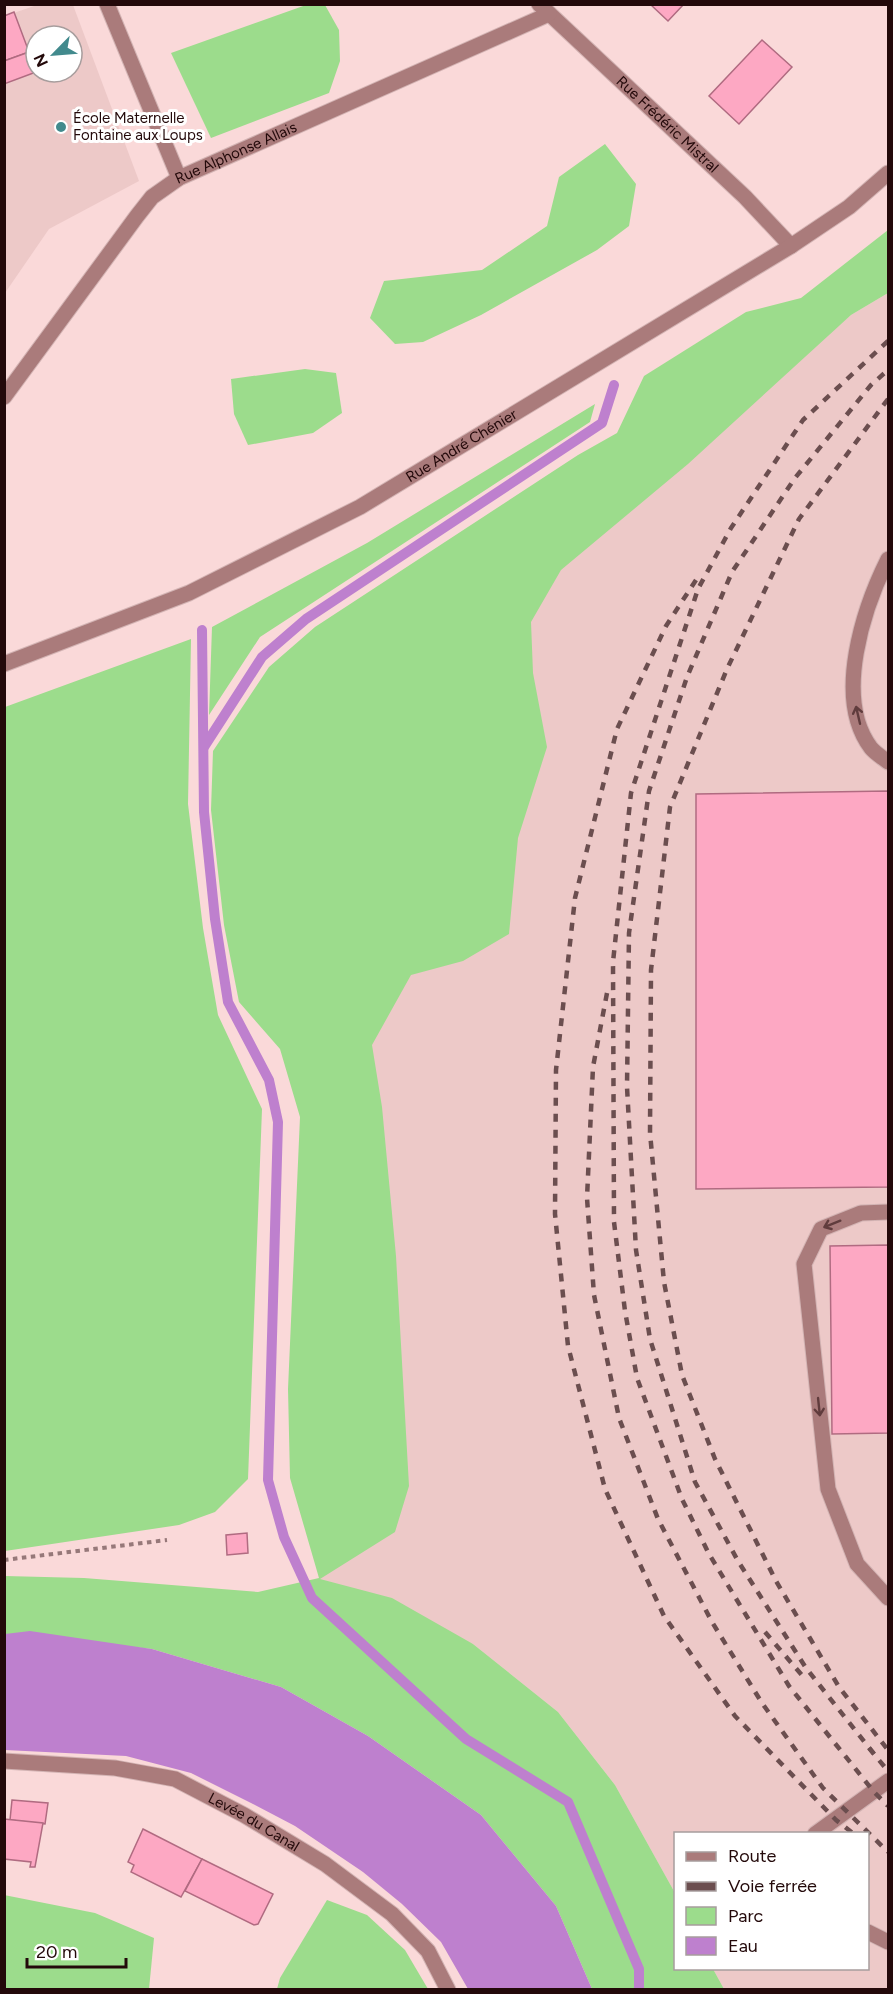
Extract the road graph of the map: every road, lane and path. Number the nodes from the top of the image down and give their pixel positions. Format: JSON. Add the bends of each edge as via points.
{"nodes":[{"id":1,"x":107,"y":4,"type":"edge"},
{"id":2,"x":544,"y":9,"type":"edge"},
{"id":3,"x":888,"y":173,"type":"edge"},
{"id":4,"x":179,"y":178,"type":"junction"},
{"id":5,"x":791,"y":246,"type":"junction"},
{"id":6,"x":4,"y":397,"type":"edge"},
{"id":7,"x":888,"y":559,"type":"edge"},
{"id":8,"x":4,"y":664,"type":"edge"},
{"id":9,"x":888,"y":762,"type":"edge"},
{"id":10,"x":888,"y":1212,"type":"edge"},
{"id":11,"x":167,"y":1540,"type":"dead end"},
{"id":12,"x":4,"y":1560,"type":"edge"},
{"id":13,"x":888,"y":1598,"type":"edge"},
{"id":14,"x":4,"y":1761,"type":"edge"},
{"id":15,"x":888,"y":1781,"type":"edge"},
{"id":16,"x":816,"y":1832,"type":"edge"},
{"id":17,"x":869,"y":1933,"type":"edge"},
{"id":18,"x":888,"y":1942,"type":"edge"},
{"id":19,"x":448,"y":1989,"type":"edge"}],
"edges":[{"from":1,"to":4,"type":"street"},
{"from":2,"to":4,"type":"street","name":"Rue Alphonse Allais"},
{"from":2,"to":5,"type":"street","name":"Rue Frédéric Mistral","via":[[729,181]]},
{"from":3,"to":5,"type":"street","name":"Rue André Chénier","via":[[849,207]]},
{"from":4,"to":6,"type":"street","name":"Rue Alphonse Allais","via":[[152,197]]},
{"from":5,"to":8,"type":"street","name":"Rue André Chénier","via":[[360,507],[189,593]]},
{"from":9,"to":7,"type":"street","one_way":true,"via":[[871,748],[861,730],[855,704],[855,664],[862,623]]},
{"from":10,"to":13,"type":"street","one_way":true,"via":[[861,1213],[821,1229],[804,1264],[828,1489],[857,1564]]},
{"from":11,"to":12,"type":"path"},
{"from":14,"to":19,"type":"street","name":"Levée du Canal","via":[[115,1768],[175,1779],[326,1864],[392,1914],[428,1951]]},
{"from":15,"to":16,"type":"street"},
{"from":17,"to":18,"type":"street"}]}
